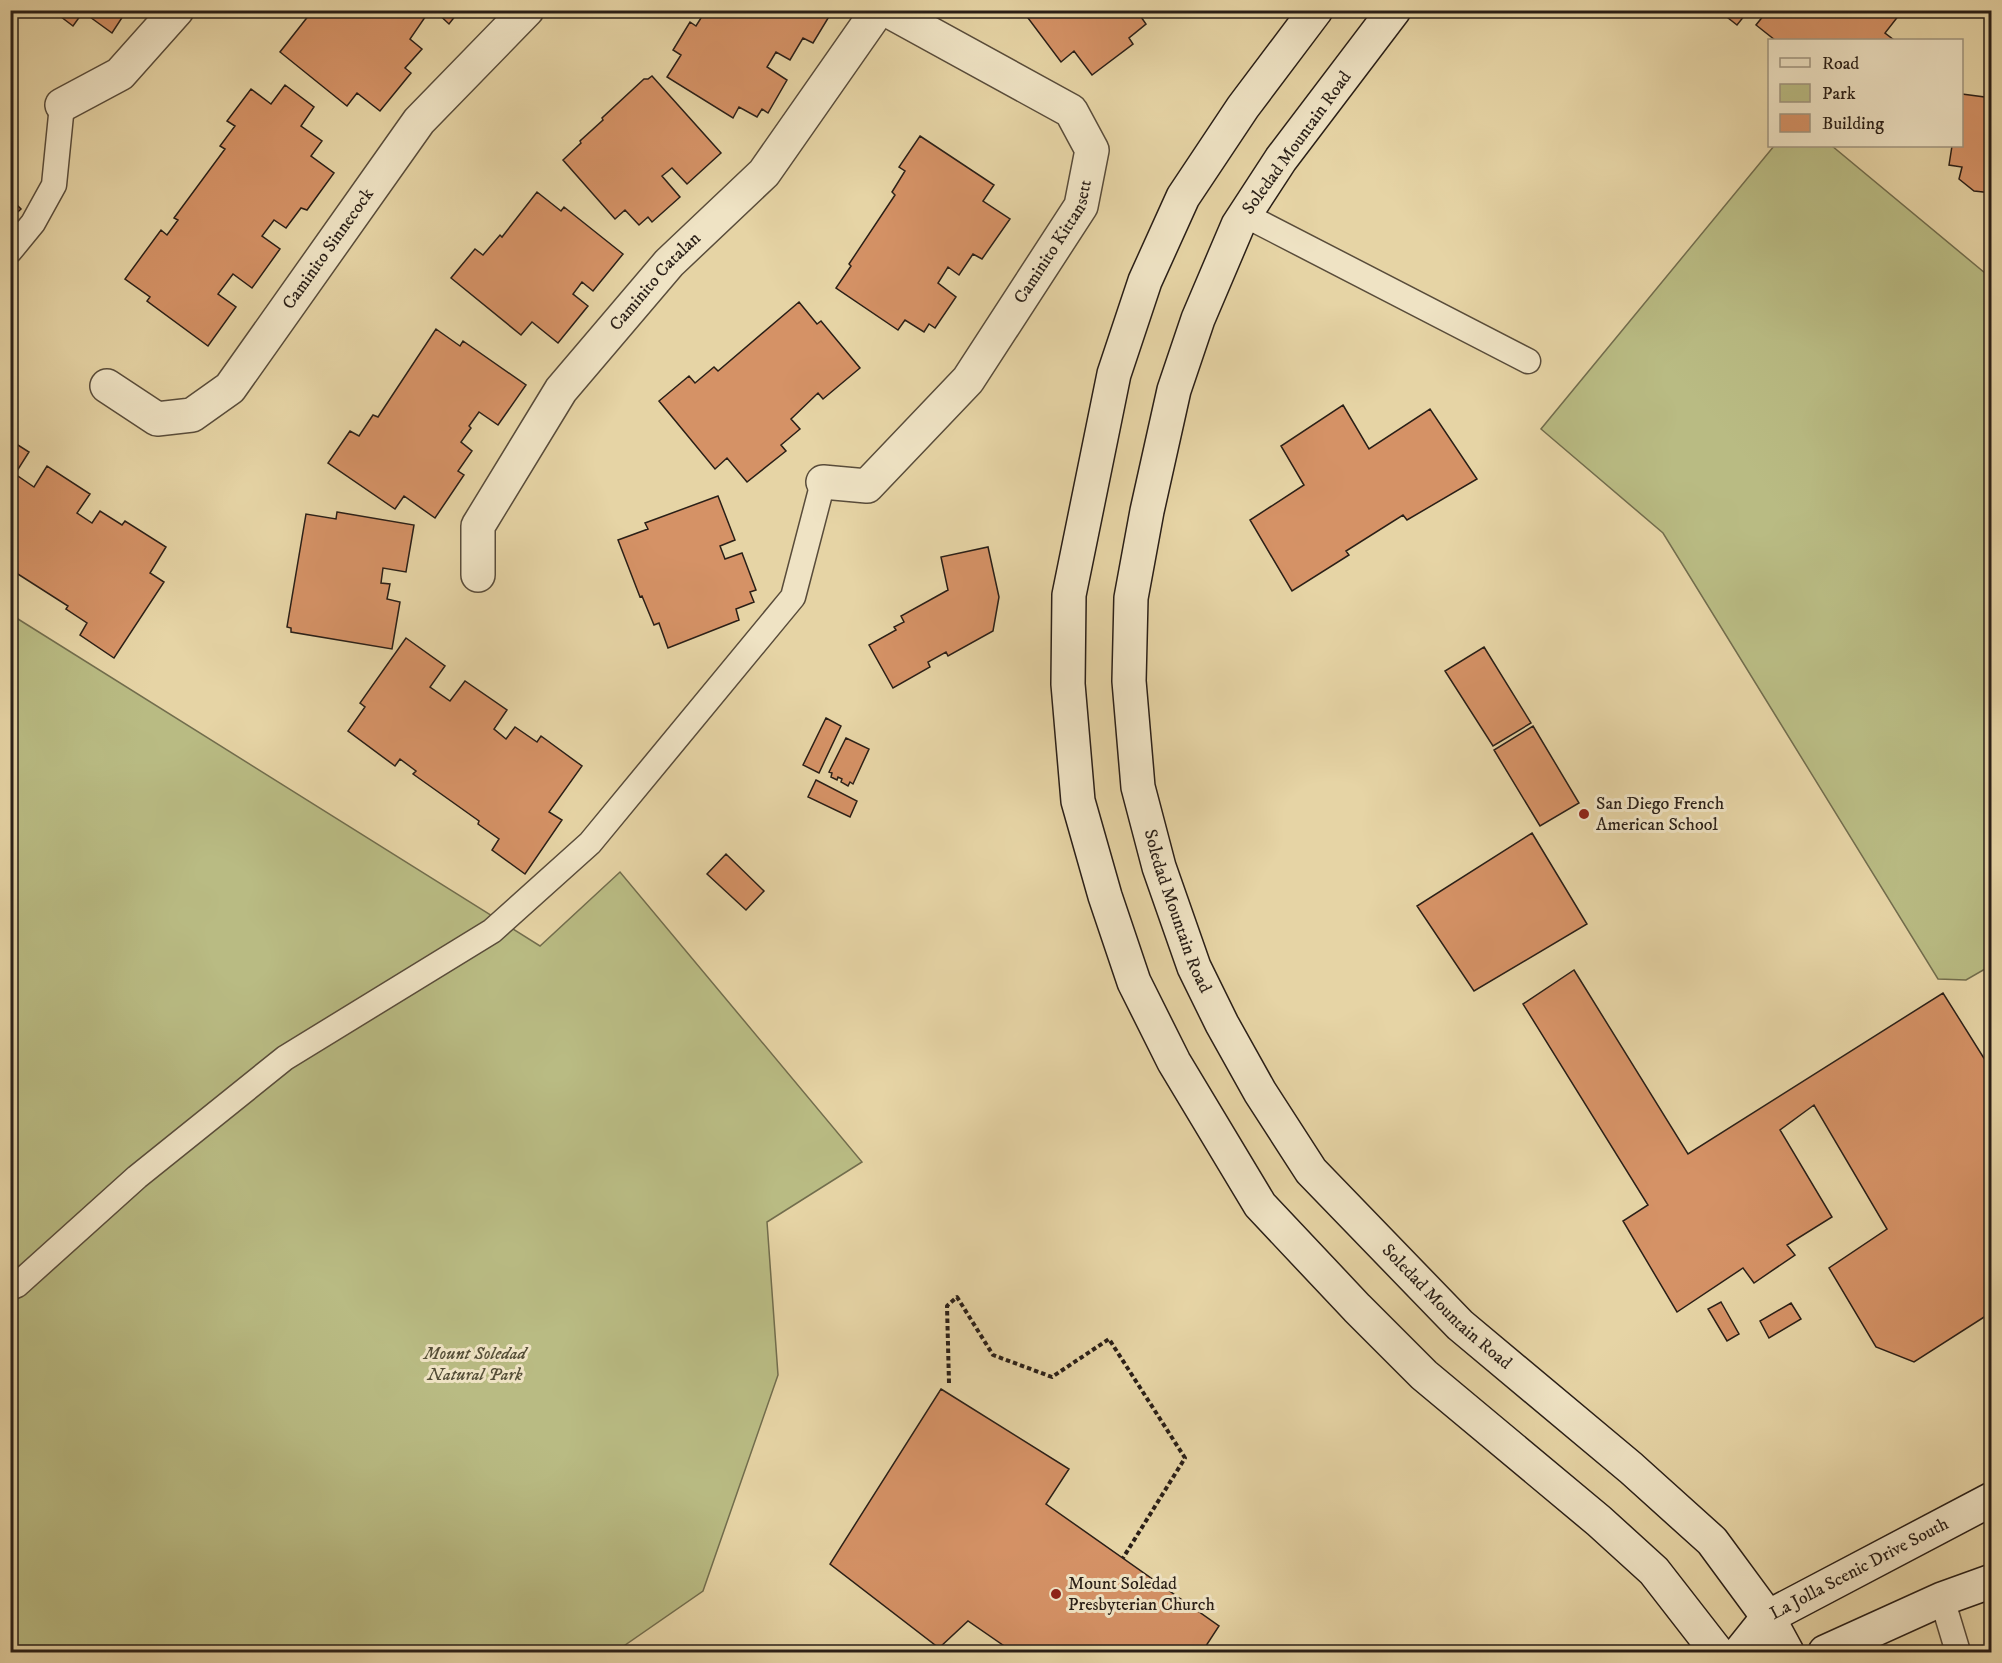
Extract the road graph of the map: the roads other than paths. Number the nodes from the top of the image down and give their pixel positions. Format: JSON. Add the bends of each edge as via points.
{"nodes":[{"id":1,"x":177,"y":10,"type":"edge"},
{"id":2,"x":527,"y":10,"type":"edge"},
{"id":3,"x":878,"y":10,"type":"edge"},
{"id":4,"x":886,"y":10,"type":"edge"},
{"id":5,"x":1316,"y":10,"type":"edge"},
{"id":6,"x":1394,"y":10,"type":"edge"},
{"id":7,"x":63,"y":105,"type":"joint"},
{"id":8,"x":1245,"y":215,"type":"junction"},
{"id":9,"x":10,"y":251,"type":"edge"},
{"id":10,"x":1528,"y":361,"type":"dead end"},
{"id":11,"x":107,"y":386,"type":"dead end"},
{"id":12,"x":823,"y":482,"type":"joint"},
{"id":13,"x":478,"y":574,"type":"dead end"},
{"id":14,"x":10,"y":1288,"type":"edge"},
{"id":15,"x":1992,"y":1499,"type":"edge"},
{"id":16,"x":1992,"y":1581,"type":"edge"},
{"id":17,"x":1942,"y":1599,"type":"junction"},
{"id":18,"x":1768,"y":1617,"type":"junction"},
{"id":19,"x":1717,"y":1653,"type":"edge"},
{"id":20,"x":1740,"y":1653,"type":"edge"},
{"id":21,"x":1787,"y":1653,"type":"edge"},
{"id":22,"x":1825,"y":1653,"type":"edge"},
{"id":23,"x":1958,"y":1653,"type":"edge"}],
"edges":[{"from":1,"to":7,"type":"main road","via":[[120,74]]},
{"from":2,"to":11,"type":"main road","name":"Caminito Sinnecock","via":[[419,121],[230,388],[192,415],[157,419]]},
{"from":3,"to":13,"type":"main road","name":"Caminito Catalan","via":[[764,173],[669,263],[561,390],[478,526]]},
{"from":4,"to":12,"type":"main road","name":"Caminito Kittansett","via":[[1071,111],[1092,150],[1082,206],[968,380],[867,486]]},
{"from":5,"to":19,"type":"main road","via":[[1184,197],[1145,281],[1114,374],[1068,595],[1068,684],[1078,801],[1134,982],[1174,1062],[1260,1205],[1424,1375],[1654,1570]]},
{"from":6,"to":8,"type":"main road","name":"Soledad Mountain Road","via":[[1281,159]]},
{"from":7,"to":9,"type":"lane","via":[[54,185],[33,223]]},
{"from":8,"to":10,"type":"lane"},
{"from":8,"to":18,"type":"main road","name":"Soledad Mountain Road","via":[[1198,318],[1174,390],[1131,598],[1129,681],[1138,787],[1159,867],[1194,967],[1255,1082],[1311,1171],[1460,1325],[1712,1541]]},
{"from":12,"to":14,"type":"lane","via":[[794,597],[590,843],[492,930],[285,1058],[136,1177]]},
{"from":15,"to":18,"type":"main road","name":"La Jolla Scenic Drive South"},
{"from":16,"to":17,"type":"main road"},
{"from":17,"to":22,"type":"main road"},
{"from":17,"to":23,"type":"lane"},
{"from":18,"to":20,"type":"main road","name":"La Jolla Scenic Drive South"},
{"from":18,"to":21,"type":"main road","name":"Soledad Mountain Road"}]}
